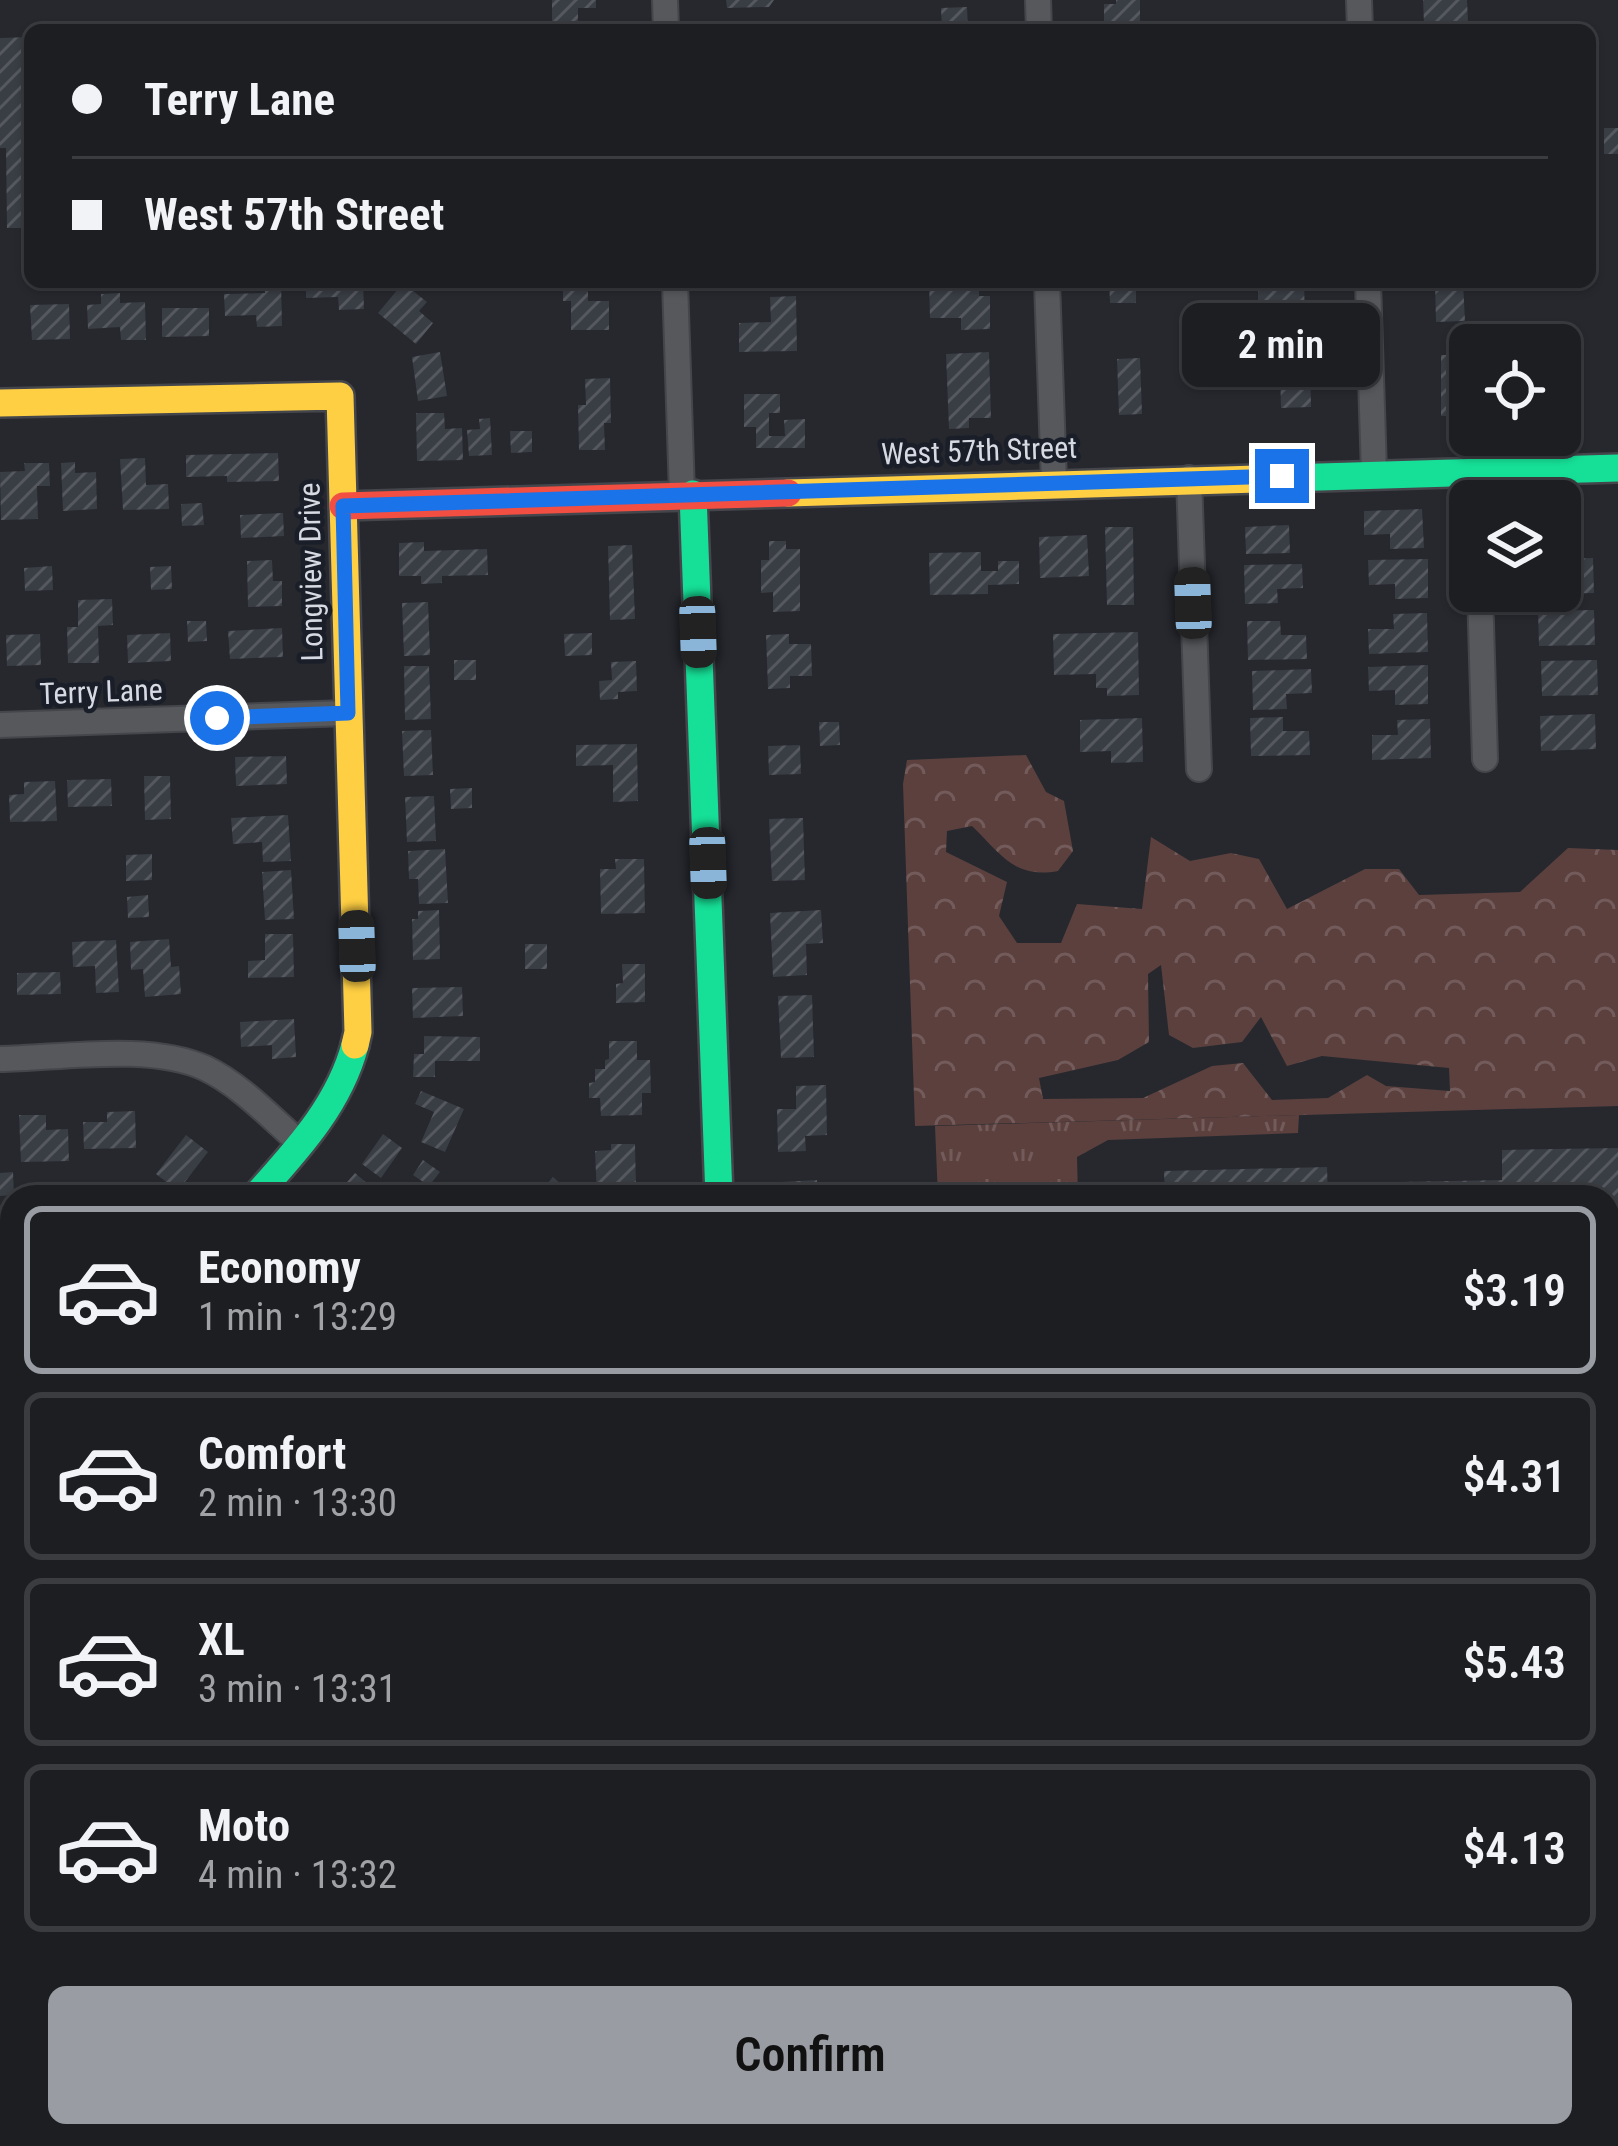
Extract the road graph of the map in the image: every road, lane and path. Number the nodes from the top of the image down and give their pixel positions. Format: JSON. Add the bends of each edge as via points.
{"nodes":[{"id":1,"x":675,"y":288,"type":"edge"},
{"id":2,"x":1047,"y":288,"type":"edge"},
{"id":3,"x":1368,"y":288,"type":"edge"},
{"id":4,"x":0,"y":404,"type":"edge"},
{"id":5,"x":1618,"y":468,"type":"edge"},
{"id":6,"x":1477,"y":472,"type":"junction"},
{"id":7,"x":1374,"y":473,"type":"junction"},
{"id":8,"x":1189,"y":478,"type":"junction"},
{"id":9,"x":1477,"y":480,"type":"edge"},
{"id":10,"x":1054,"y":482,"type":"junction"},
{"id":11,"x":687,"y":494,"type":"junction"},
{"id":12,"x":343,"y":506,"type":"junction"},
{"id":13,"x":1481,"y":612,"type":"edge"},
{"id":14,"x":348,"y":713,"type":"junction"},
{"id":15,"x":0,"y":725,"type":"edge"},
{"id":16,"x":1485,"y":759,"type":"dead end"},
{"id":17,"x":1199,"y":770,"type":"dead end"},
{"id":18,"x":0,"y":1059,"type":"edge"},
{"id":19,"x":301,"y":1144,"type":"junction"},
{"id":20,"x":265,"y":1185,"type":"edge"},
{"id":21,"x":718,"y":1185,"type":"edge"}],
"edges":[{"from":1,"to":11,"type":"street"},
{"from":2,"to":10,"type":"street"},
{"from":3,"to":7,"type":"street"},
{"from":4,"to":12,"type":"street","name":"Longview Drive","via":[[340,396]]},
{"from":5,"to":6,"type":"street","name":"West 57th Street"},
{"from":6,"to":7,"type":"street","name":"West 57th Street"},
{"from":6,"to":9,"type":"street"},
{"from":7,"to":8,"type":"street","name":"West 57th Street"},
{"from":8,"to":10,"type":"street","name":"West 57th Street"},
{"from":8,"to":17,"type":"street"},
{"from":10,"to":11,"type":"street","name":"West 57th Street"},
{"from":11,"to":12,"type":"street","name":"West 57th Street"},
{"from":11,"to":21,"type":"street"},
{"from":12,"to":14,"type":"street","name":"Longview Drive"},
{"from":13,"to":16,"type":"street"},
{"from":14,"to":15,"type":"street","name":"Terry Lane"},
{"from":14,"to":19,"type":"street","name":"Longview Drive","via":[[358,1032],[336,1096]]},
{"from":18,"to":19,"type":"street","via":[[179,1059],[232,1085]]},
{"from":19,"to":20,"type":"street","name":"Longview Drive"}]}
